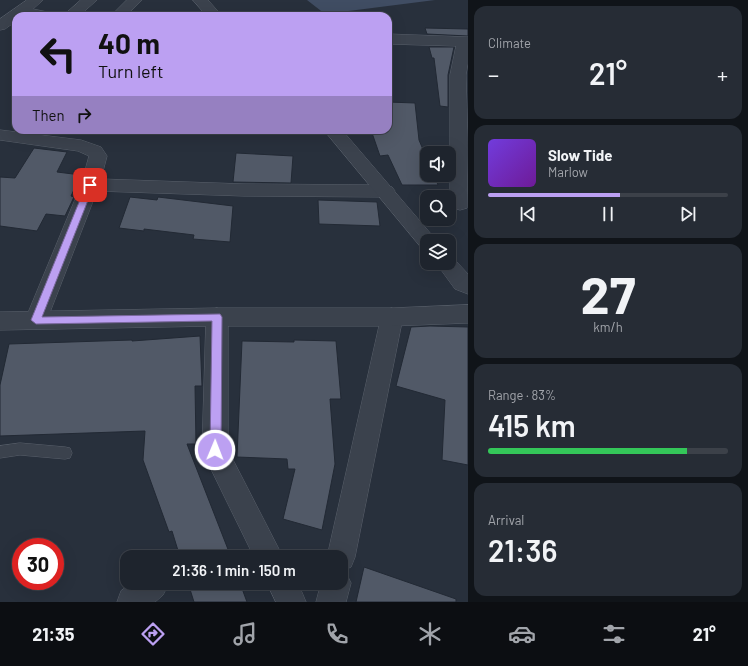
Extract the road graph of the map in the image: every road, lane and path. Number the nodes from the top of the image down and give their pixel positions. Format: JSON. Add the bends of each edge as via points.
{"nodes":[{"id":1,"x":36,"y":0,"type":"edge"},
{"id":2,"x":90,"y":0,"type":"edge"},
{"id":3,"x":135,"y":0,"type":"edge"},
{"id":4,"x":200,"y":0,"type":"edge"},
{"id":5,"x":22,"y":12,"type":"edge"},
{"id":6,"x":75,"y":12,"type":"edge"},
{"id":7,"x":122,"y":12,"type":"edge"},
{"id":8,"x":212,"y":12,"type":"edge"},
{"id":9,"x":12,"y":18,"type":"edge"},
{"id":10,"x":0,"y":26,"type":"edge"},
{"id":11,"x":392,"y":39,"type":"edge"},
{"id":12,"x":464,"y":46,"type":"edge"},
{"id":13,"x":336,"y":134,"type":"edge"},
{"id":14,"x":0,"y":136,"type":"edge"},
{"id":15,"x":90,"y":185,"type":"junction"},
{"id":16,"x":385,"y":191,"type":"junction"},
{"id":17,"x":460,"y":203,"type":"dead end"},
{"id":18,"x":422,"y":234,"type":"edge"},
{"id":19,"x":452,"y":270,"type":"edge"},
{"id":20,"x":468,"y":286,"type":"edge"},
{"id":21,"x":468,"y":314,"type":"edge"},
{"id":22,"x":217,"y":317,"type":"junction"},
{"id":23,"x":392,"y":317,"type":"junction"},
{"id":24,"x":36,"y":320,"type":"junction"},
{"id":25,"x":0,"y":321,"type":"edge"},
{"id":26,"x":0,"y":452,"type":"edge"},
{"id":27,"x":65,"y":453,"type":"dead end"},
{"id":28,"x":265,"y":550,"type":"edge"},
{"id":29,"x":342,"y":550,"type":"edge"},
{"id":30,"x":285,"y":590,"type":"edge"},
{"id":31,"x":335,"y":590,"type":"edge"},
{"id":32,"x":291,"y":602,"type":"edge"},
{"id":33,"x":332,"y":602,"type":"edge"}],
"edges":[{"from":1,"to":5,"type":"street"},
{"from":2,"to":6,"type":"street"},
{"from":3,"to":7,"type":"street"},
{"from":4,"to":8,"type":"street"},
{"from":9,"to":10,"type":"street"},
{"from":11,"to":12,"type":"street"},
{"from":12,"to":17,"type":"street","via":[[458,75]]},
{"from":13,"to":16,"type":"street"},
{"from":14,"to":15,"type":"street","via":[[81,146],[95,151],[98,156]]},
{"from":15,"to":16,"type":"street"},
{"from":15,"to":24,"type":"street"},
{"from":16,"to":18,"type":"street"},
{"from":19,"to":20,"type":"street"},
{"from":21,"to":23,"type":"street"},
{"from":22,"to":23,"type":"street"},
{"from":22,"to":24,"type":"street"},
{"from":22,"to":28,"type":"street","via":[[215,450]]},
{"from":23,"to":29,"type":"street"},
{"from":24,"to":25,"type":"street"},
{"from":26,"to":27,"type":"lane","via":[[20,449]]},
{"from":30,"to":32,"type":"street"},
{"from":31,"to":33,"type":"street"}]}
